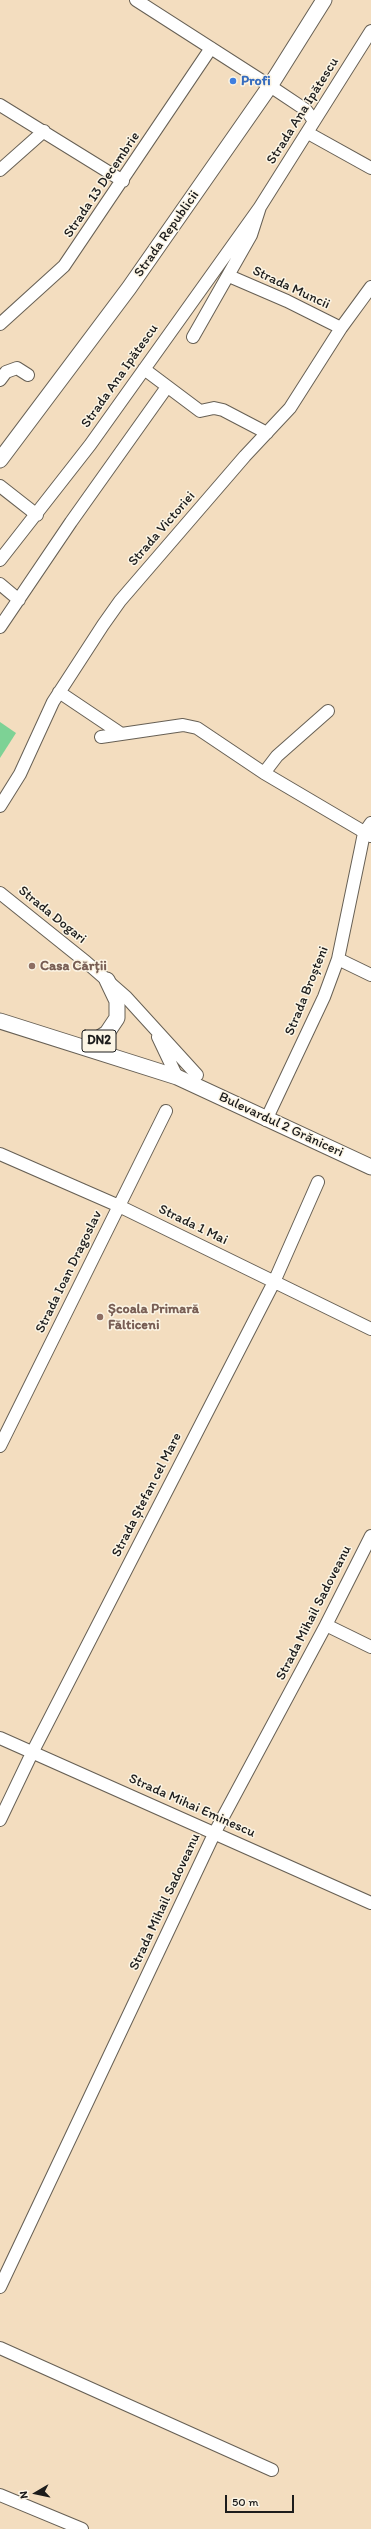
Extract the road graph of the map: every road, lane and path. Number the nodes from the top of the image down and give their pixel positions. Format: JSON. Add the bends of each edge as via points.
{"nodes":[{"id":1,"x":136,"y":0,"type":"edge"},
{"id":2,"x":324,"y":0,"type":"edge"},
{"id":3,"x":371,"y":31,"type":"edge"},
{"id":4,"x":211,"y":48,"type":"junction"},
{"id":5,"x":270,"y":86,"type":"junction"},
{"id":6,"x":0,"y":105,"type":"edge"},
{"id":7,"x":314,"y":121,"type":"junction"},
{"id":8,"x":44,"y":131,"type":"junction"},
{"id":9,"x":308,"y":133,"type":"junction"},
{"id":10,"x":371,"y":168,"type":"edge"},
{"id":11,"x":0,"y":170,"type":"edge"},
{"id":12,"x":123,"y":181,"type":"junction"},
{"id":13,"x":260,"y":207,"type":"junction"},
{"id":14,"x":229,"y":276,"type":"junction"},
{"id":15,"x":371,"y":287,"type":"edge"},
{"id":16,"x":0,"y":324,"type":"edge"},
{"id":17,"x":341,"y":328,"type":"junction"},
{"id":18,"x":193,"y":337,"type":"dead end"},
{"id":19,"x":144,"y":369,"type":"junction"},
{"id":20,"x":28,"y":375,"type":"dead end"},
{"id":21,"x":0,"y":380,"type":"edge"},
{"id":22,"x":167,"y":387,"type":"junction"},
{"id":23,"x":267,"y":433,"type":"junction"},
{"id":24,"x":0,"y":460,"type":"edge"},
{"id":25,"x":0,"y":486,"type":"edge"},
{"id":26,"x":37,"y":515,"type":"junction"},
{"id":27,"x":0,"y":560,"type":"edge"},
{"id":28,"x":0,"y":584,"type":"edge"},
{"id":29,"x":19,"y":600,"type":"junction"},
{"id":30,"x":0,"y":627,"type":"edge"},
{"id":31,"x":59,"y":692,"type":"junction"},
{"id":32,"x":328,"y":711,"type":"dead end"},
{"id":33,"x":120,"y":733,"type":"junction"},
{"id":34,"x":101,"y":737,"type":"dead end"},
{"id":35,"x":264,"y":773,"type":"junction"},
{"id":36,"x":0,"y":806,"type":"edge"},
{"id":37,"x":371,"y":823,"type":"edge"},
{"id":38,"x":368,"y":835,"type":"edge"},
{"id":39,"x":0,"y":893,"type":"edge"},
{"id":40,"x":338,"y":959,"type":"junction"},
{"id":41,"x":371,"y":975,"type":"edge"},
{"id":42,"x":107,"y":980,"type":"junction"},
{"id":43,"x":0,"y":1012,"type":"edge"},
{"id":44,"x":0,"y":1021,"type":"edge"},
{"id":45,"x":153,"y":1027,"type":"junction"},
{"id":46,"x":96,"y":1040,"type":"junction"},
{"id":47,"x":174,"y":1071,"type":"junction"},
{"id":48,"x":195,"y":1079,"type":"junction"},
{"id":49,"x":166,"y":1112,"type":"dead end"},
{"id":50,"x":268,"y":1116,"type":"junction"},
{"id":51,"x":0,"y":1154,"type":"edge"},
{"id":52,"x":371,"y":1158,"type":"edge"},
{"id":53,"x":371,"y":1167,"type":"edge"},
{"id":54,"x":318,"y":1182,"type":"dead end"},
{"id":55,"x":119,"y":1206,"type":"junction"},
{"id":56,"x":274,"y":1282,"type":"junction"},
{"id":57,"x":371,"y":1329,"type":"edge"},
{"id":58,"x":0,"y":1446,"type":"edge"},
{"id":59,"x":371,"y":1536,"type":"edge"},
{"id":60,"x":326,"y":1625,"type":"junction"},
{"id":61,"x":371,"y":1647,"type":"edge"},
{"id":62,"x":0,"y":1738,"type":"edge"},
{"id":63,"x":32,"y":1753,"type":"junction"},
{"id":64,"x":0,"y":1820,"type":"edge"},
{"id":65,"x":215,"y":1832,"type":"junction"},
{"id":66,"x":371,"y":1903,"type":"edge"},
{"id":67,"x":0,"y":2286,"type":"edge"},
{"id":68,"x":0,"y":2348,"type":"edge"},
{"id":69,"x":272,"y":2470,"type":"dead end"},
{"id":70,"x":0,"y":2495,"type":"edge"},
{"id":71,"x":82,"y":2529,"type":"edge"}],
"edges":[{"from":1,"to":4,"type":"street"},
{"from":2,"to":5,"type":"main road","name":"Strada Republicii"},
{"from":3,"to":7,"type":"street","name":"Strada Ana Ipătescu"},
{"from":4,"to":5,"type":"street"},
{"from":4,"to":12,"type":"street","name":"Strada 13 Decembrie"},
{"from":5,"to":7,"type":"street","via":[[306,110]]},
{"from":5,"to":24,"type":"main road","name":"Strada Republicii","via":[[129,288]]},
{"from":6,"to":8,"type":"street"},
{"from":7,"to":9,"type":"street","name":"Strada Ana Ipătescu"},
{"from":8,"to":11,"type":"street"},
{"from":8,"to":12,"type":"street"},
{"from":9,"to":10,"type":"street"},
{"from":9,"to":13,"type":"street","name":"Strada Ana Ipătescu"},
{"from":12,"to":16,"type":"street","name":"Strada 13 Decembrie","via":[[64,266]]},
{"from":13,"to":14,"type":"street","name":"Strada Ana Ipătescu","via":[[251,235]]},
{"from":13,"to":19,"type":"street","name":"Strada Ana Ipătescu"},
{"from":14,"to":17,"type":"street","name":"Strada Muncii"},
{"from":14,"to":18,"type":"street","name":"Strada Ana Ipătescu"},
{"from":15,"to":17,"type":"street","name":"Strada Victoriei"},
{"from":17,"to":23,"type":"street","name":"Strada Victoriei","via":[[298,396]]},
{"from":19,"to":22,"type":"street"},
{"from":19,"to":26,"type":"street","name":"Strada Ana Ipătescu"},
{"from":20,"to":21,"type":"street","via":[[17,368],[6,372]]},
{"from":22,"to":23,"type":"street","via":[[200,411],[214,408],[223,410]]},
{"from":22,"to":29,"type":"street"},
{"from":23,"to":31,"type":"street","name":"Strada Victoriei","via":[[120,601]]},
{"from":25,"to":26,"type":"street"},
{"from":26,"to":27,"type":"street","name":"Strada Ana Ipătescu"},
{"from":28,"to":29,"type":"street"},
{"from":29,"to":30,"type":"street"},
{"from":31,"to":33,"type":"street"},
{"from":31,"to":36,"type":"street","name":"Strada Victoriei","via":[[20,774]]},
{"from":32,"to":35,"type":"street","via":[[277,756]]},
{"from":33,"to":34,"type":"street"},
{"from":33,"to":35,"type":"street","via":[[183,725],[197,728]]},
{"from":35,"to":38,"type":"street"},
{"from":37,"to":38,"type":"street","name":"Strada Broșteni"},
{"from":38,"to":40,"type":"street","name":"Strada Broșteni"},
{"from":39,"to":42,"type":"street","name":"Strada Dogari"},
{"from":40,"to":41,"type":"street"},
{"from":40,"to":50,"type":"street","name":"Strada Broșteni","via":[[324,997]]},
{"from":42,"to":45,"type":"street","name":"Strada Dogari"},
{"from":42,"to":46,"type":"main road","via":[[117,1001],[117,1018],[107,1033]]},
{"from":43,"to":46,"type":"main road","number":"DN2"},
{"from":44,"to":47,"type":"main road","number":"DN2"},
{"from":45,"to":47,"type":"street","name":"Strada Dogari"},
{"from":45,"to":48,"type":"street","name":"Strada Dogari"},
{"from":46,"to":47,"type":"main road","number":"DN2"},
{"from":47,"to":48,"type":"main road","number":"DN2"},
{"from":48,"to":50,"type":"main road","name":"Bulevardul 2 Grăniceri","number":"DN2"},
{"from":49,"to":55,"type":"street","name":"Strada Ioan Dragoslav"},
{"from":50,"to":52,"type":"main road","name":"Bulevardul 2 Grăniceri","number":"DN2"},
{"from":50,"to":53,"type":"main road","name":"Bulevardul 2 Grăniceri","number":"DN2"},
{"from":51,"to":55,"type":"street","name":"Strada 1 Mai"},
{"from":54,"to":56,"type":"street","name":"Strada Ștefan cel Mare"},
{"from":55,"to":56,"type":"street","name":"Strada 1 Mai"},
{"from":55,"to":58,"type":"street","name":"Strada Ioan Dragoslav"},
{"from":56,"to":57,"type":"street","name":"Strada 1 Mai"},
{"from":56,"to":63,"type":"street","name":"Strada Ștefan cel Mare"},
{"from":59,"to":60,"type":"street","name":"Strada Mihail Sadoveanu"},
{"from":60,"to":61,"type":"street"},
{"from":60,"to":65,"type":"street","name":"Strada Mihail Sadoveanu"},
{"from":62,"to":63,"type":"street","name":"Strada Mihai Eminescu"},
{"from":63,"to":64,"type":"street","name":"Strada Ștefan cel Mare"},
{"from":63,"to":65,"type":"street","name":"Strada Mihai Eminescu"},
{"from":65,"to":66,"type":"street","name":"Strada Mihai Eminescu"},
{"from":65,"to":67,"type":"street","name":"Strada Mihail Sadoveanu"},
{"from":68,"to":69,"type":"street"},
{"from":70,"to":71,"type":"street"}]}
